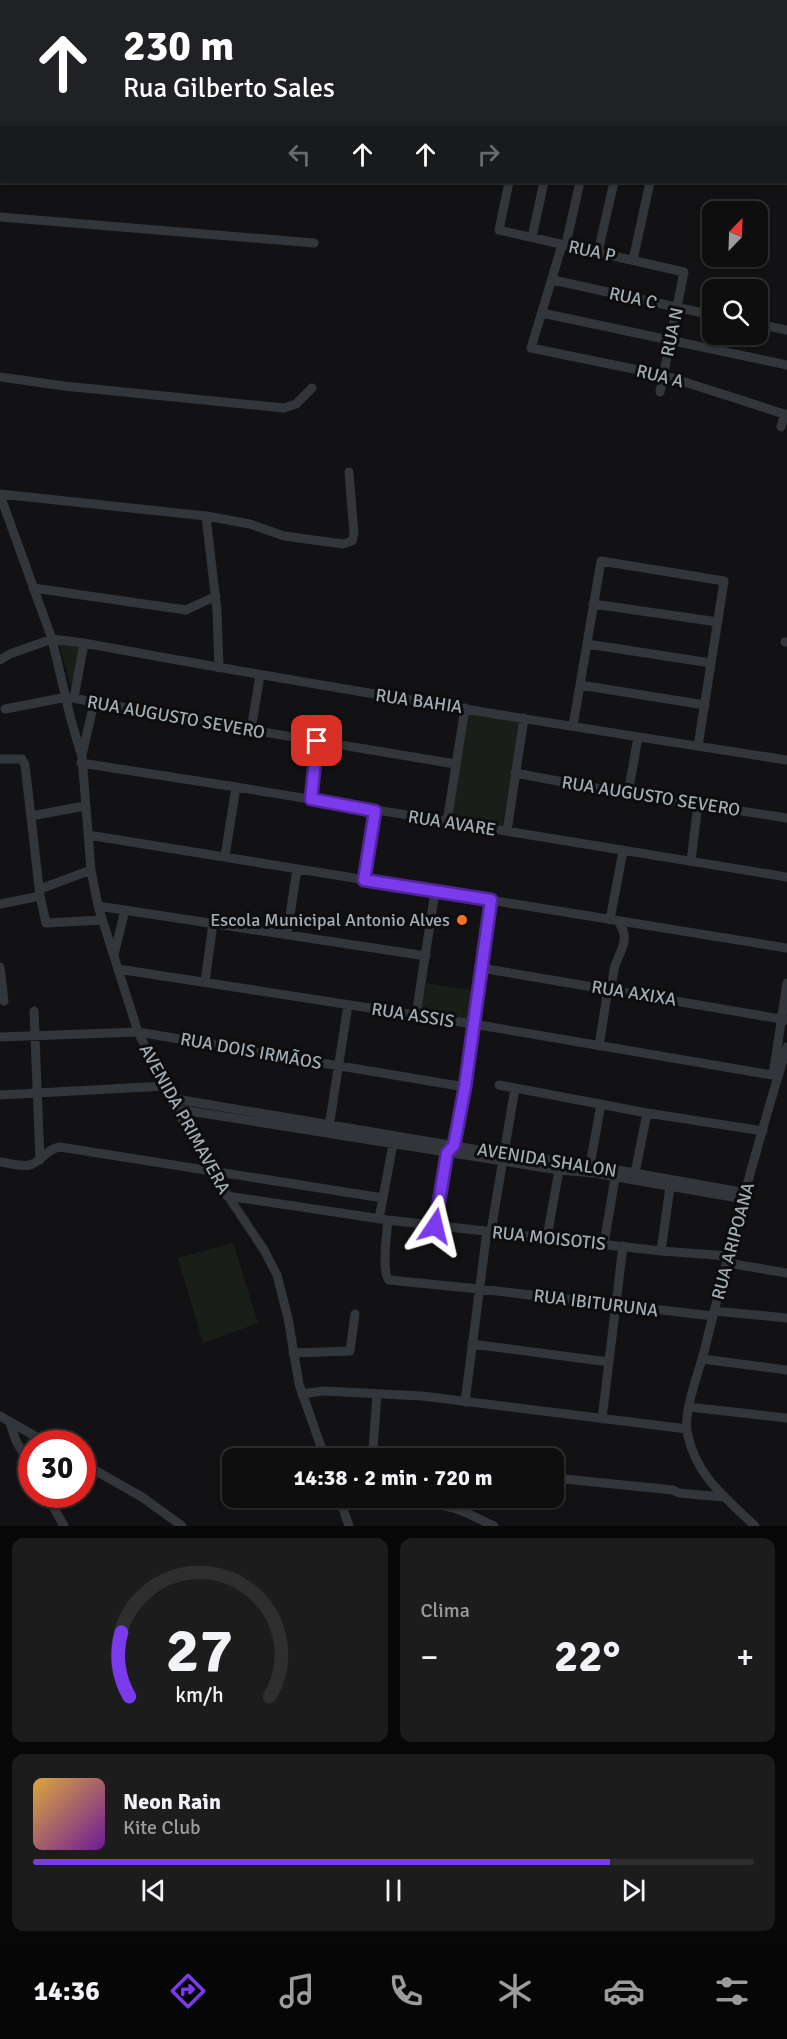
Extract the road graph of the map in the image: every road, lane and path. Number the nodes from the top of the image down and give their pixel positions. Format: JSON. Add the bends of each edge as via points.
{"nodes":[{"id":1,"x":509,"y":183,"type":"edge"},
{"id":2,"x":544,"y":183,"type":"edge"},
{"id":3,"x":579,"y":183,"type":"edge"},
{"id":4,"x":614,"y":183,"type":"edge"},
{"id":5,"x":650,"y":183,"type":"edge"},
{"id":6,"x":0,"y":217,"type":"edge"},
{"id":7,"x":532,"y":237,"type":"junction"},
{"id":8,"x":314,"y":243,"type":"dead end"},
{"id":9,"x":564,"y":244,"type":"junction"},
{"id":10,"x":598,"y":252,"type":"junction"},
{"id":11,"x":633,"y":260,"type":"junction"},
{"id":12,"x":684,"y":272,"type":"joint"},
{"id":13,"x":553,"y":280,"type":"junction"},
{"id":14,"x":678,"y":308,"type":"junction"},
{"id":15,"x":542,"y":313,"type":"junction"},
{"id":16,"x":702,"y":313,"type":"edge"},
{"id":17,"x":768,"y":326,"type":"edge"},
{"id":18,"x":787,"y":330,"type":"edge"},
{"id":19,"x":669,"y":340,"type":"junction"},
{"id":20,"x":787,"y":365,"type":"edge"},
{"id":21,"x":663,"y":375,"type":"junction"},
{"id":22,"x":0,"y":377,"type":"edge"},
{"id":23,"x":312,"y":388,"type":"dead end"},
{"id":24,"x":660,"y":392,"type":"dead end"},
{"id":25,"x":786,"y":414,"type":"edge"},
{"id":26,"x":781,"y":428,"type":"dead end"},
{"id":27,"x":349,"y":472,"type":"dead end"},
{"id":28,"x":0,"y":495,"type":"edge"},
{"id":29,"x":206,"y":516,"type":"junction"},
{"id":30,"x":33,"y":588,"type":"junction"},
{"id":31,"x":216,"y":596,"type":"junction"},
{"id":32,"x":593,"y":604,"type":"junction"},
{"id":33,"x":718,"y":622,"type":"junction"},
{"id":34,"x":52,"y":639,"type":"junction"},
{"id":35,"x":84,"y":643,"type":"junction"},
{"id":36,"x":587,"y":644,"type":"junction"},
{"id":37,"x":0,"y":660,"type":"edge"},
{"id":38,"x":711,"y":663,"type":"junction"},
{"id":39,"x":219,"y":668,"type":"junction"},
{"id":40,"x":260,"y":675,"type":"junction"},
{"id":41,"x":580,"y":685,"type":"junction"},
{"id":42,"x":70,"y":698,"type":"junction"},
{"id":43,"x":94,"y":703,"type":"junction"},
{"id":44,"x":705,"y":705,"type":"junction"},
{"id":45,"x":465,"y":708,"type":"junction"},
{"id":46,"x":4,"y":709,"type":"dead end"},
{"id":47,"x":524,"y":718,"type":"junction"},
{"id":48,"x":573,"y":726,"type":"junction"},
{"id":49,"x":251,"y":730,"type":"junction"},
{"id":50,"x":638,"y":737,"type":"junction"},
{"id":51,"x":317,"y":741,"type":"junction"},
{"id":52,"x":698,"y":746,"type":"junction"},
{"id":53,"x":0,"y":759,"type":"edge"},
{"id":54,"x":81,"y":760,"type":"junction"},
{"id":55,"x":787,"y":760,"type":"edge"},
{"id":56,"x":455,"y":764,"type":"junction"},
{"id":57,"x":515,"y":773,"type":"junction"},
{"id":58,"x":236,"y":787,"type":"junction"},
{"id":59,"x":628,"y":794,"type":"junction"},
{"id":60,"x":311,"y":799,"type":"junction"},
{"id":61,"x":698,"y":804,"type":"junction"},
{"id":62,"x":85,"y":806,"type":"junction"},
{"id":63,"x":375,"y":811,"type":"junction"},
{"id":64,"x":31,"y":816,"type":"junction"},
{"id":65,"x":787,"y":818,"type":"edge"},
{"id":66,"x":447,"y":822,"type":"junction"},
{"id":67,"x":507,"y":831,"type":"junction"},
{"id":68,"x":88,"y":835,"type":"junction"},
{"id":69,"x":623,"y":851,"type":"junction"},
{"id":70,"x":225,"y":856,"type":"junction"},
{"id":71,"x":691,"y":861,"type":"junction"},
{"id":72,"x":297,"y":869,"type":"junction"},
{"id":73,"x":91,"y":870,"type":"junction"},
{"id":74,"x":787,"y":877,"type":"edge"},
{"id":75,"x":364,"y":880,"type":"junction"},
{"id":76,"x":435,"y":892,"type":"junction"},
{"id":77,"x":40,"y":893,"type":"junction"},
{"id":78,"x":491,"y":900,"type":"junction"},
{"id":79,"x":0,"y":904,"type":"edge"},
{"id":80,"x":98,"y":906,"type":"junction"},
{"id":81,"x":125,"y":910,"type":"junction"},
{"id":82,"x":102,"y":920,"type":"junction"},
{"id":83,"x":614,"y":920,"type":"junction"},
{"id":84,"x":213,"y":923,"type":"junction"},
{"id":85,"x":287,"y":935,"type":"junction"},
{"id":86,"x":787,"y":948,"type":"edge"},
{"id":87,"x":426,"y":956,"type":"junction"},
{"id":88,"x":113,"y":957,"type":"junction"},
{"id":89,"x":0,"y":967,"type":"edge"},
{"id":90,"x":481,"y":968,"type":"junction"},
{"id":91,"x":118,"y":969,"type":"junction"},
{"id":92,"x":205,"y":982,"type":"junction"},
{"id":93,"x":787,"y":983,"type":"edge"},
{"id":94,"x":610,"y":989,"type":"junction"},
{"id":95,"x":4,"y":1001,"type":"dead end"},
{"id":96,"x":348,"y":1005,"type":"junction"},
{"id":97,"x":34,"y":1011,"type":"dead end"},
{"id":98,"x":416,"y":1015,"type":"junction"},
{"id":99,"x":784,"y":1019,"type":"edge"},
{"id":100,"x":473,"y":1024,"type":"junction"},
{"id":101,"x":138,"y":1032,"type":"junction"},
{"id":102,"x":35,"y":1035,"type":"junction"},
{"id":103,"x":0,"y":1037,"type":"edge"},
{"id":104,"x":599,"y":1046,"type":"junction"},
{"id":105,"x":787,"y":1047,"type":"edge"},
{"id":106,"x":339,"y":1066,"type":"junction"},
{"id":107,"x":776,"y":1076,"type":"junction"},
{"id":108,"x":499,"y":1085,"type":"dead end"},
{"id":109,"x":165,"y":1086,"type":"junction"},
{"id":110,"x":465,"y":1087,"type":"junction"},
{"id":111,"x":514,"y":1088,"type":"junction"},
{"id":112,"x":38,"y":1092,"type":"junction"},
{"id":113,"x":0,"y":1095,"type":"edge"},
{"id":114,"x":170,"y":1098,"type":"junction"},
{"id":115,"x":602,"y":1104,"type":"junction"},
{"id":116,"x":176,"y":1109,"type":"junction"},
{"id":117,"x":646,"y":1113,"type":"junction"},
{"id":118,"x":329,"y":1128,"type":"junction"},
{"id":119,"x":763,"y":1131,"type":"junction"},
{"id":120,"x":349,"y":1132,"type":"junction"},
{"id":121,"x":393,"y":1144,"type":"junction"},
{"id":122,"x":454,"y":1145,"type":"junction"},
{"id":123,"x":447,"y":1153,"type":"junction"},
{"id":124,"x":502,"y":1158,"type":"junction"},
{"id":125,"x":40,"y":1160,"type":"junction"},
{"id":126,"x":0,"y":1162,"type":"edge"},
{"id":127,"x":530,"y":1162,"type":"junction"},
{"id":128,"x":210,"y":1169,"type":"junction"},
{"id":129,"x":592,"y":1169,"type":"junction"},
{"id":130,"x":559,"y":1170,"type":"junction"},
{"id":131,"x":635,"y":1173,"type":"junction"},
{"id":132,"x":620,"y":1176,"type":"junction"},
{"id":133,"x":665,"y":1184,"type":"junction"},
{"id":134,"x":227,"y":1196,"type":"junction"},
{"id":135,"x":745,"y":1196,"type":"junction"},
{"id":136,"x":383,"y":1198,"type":"junction"},
{"id":137,"x":384,"y":1219,"type":"junction"},
{"id":138,"x":435,"y":1226,"type":"junction"},
{"id":139,"x":489,"y":1231,"type":"junction"},
{"id":140,"x":547,"y":1237,"type":"junction"},
{"id":141,"x":604,"y":1244,"type":"junction"},
{"id":142,"x":623,"y":1246,"type":"junction"},
{"id":143,"x":661,"y":1251,"type":"junction"},
{"id":144,"x":728,"y":1259,"type":"junction"},
{"id":145,"x":787,"y":1273,"type":"edge"},
{"id":146,"x":479,"y":1289,"type":"junction"},
{"id":147,"x":616,"y":1305,"type":"junction"},
{"id":148,"x":355,"y":1314,"type":"dead end"},
{"id":149,"x":713,"y":1314,"type":"junction"},
{"id":150,"x":787,"y":1318,"type":"edge"},
{"id":151,"x":472,"y":1344,"type":"junction"},
{"id":152,"x":294,"y":1353,"type":"junction"},
{"id":153,"x":702,"y":1359,"type":"junction"},
{"id":154,"x":609,"y":1362,"type":"junction"},
{"id":155,"x":787,"y":1370,"type":"edge"},
{"id":156,"x":302,"y":1394,"type":"junction"},
{"id":157,"x":377,"y":1394,"type":"junction"},
{"id":158,"x":465,"y":1402,"type":"junction"},
{"id":159,"x":690,"y":1407,"type":"junction"},
{"id":160,"x":0,"y":1416,"type":"edge"},
{"id":161,"x":787,"y":1418,"type":"edge"},
{"id":162,"x":602,"y":1419,"type":"junction"},
{"id":163,"x":10,"y":1423,"type":"junction"},
{"id":164,"x":23,"y":1430,"type":"edge"},
{"id":165,"x":687,"y":1433,"type":"junction"},
{"id":166,"x":18,"y":1444,"type":"edge"},
{"id":167,"x":321,"y":1448,"type":"edge"},
{"id":168,"x":373,"y":1448,"type":"edge"},
{"id":169,"x":96,"y":1471,"type":"edge"},
{"id":170,"x":564,"y":1479,"type":"edge"},
{"id":171,"x":723,"y":1497,"type":"junction"},
{"id":172,"x":54,"y":1508,"type":"edge"},
{"id":173,"x":343,"y":1508,"type":"edge"},
{"id":174,"x":453,"y":1508,"type":"edge"},
{"id":175,"x":64,"y":1526,"type":"edge"},
{"id":176,"x":182,"y":1526,"type":"edge"},
{"id":177,"x":349,"y":1526,"type":"edge"},
{"id":178,"x":494,"y":1526,"type":"edge"},
{"id":179,"x":756,"y":1526,"type":"edge"}],
"edges":[{"from":1,"to":7,"type":"street","name":"RUA P","via":[[499,230]]},
{"from":2,"to":7,"type":"street"},
{"from":3,"to":9,"type":"street"},
{"from":4,"to":10,"type":"street"},
{"from":5,"to":11,"type":"street"},
{"from":6,"to":8,"type":"street"},
{"from":7,"to":9,"type":"street","name":"RUA P"},
{"from":9,"to":10,"type":"street","name":"RUA P"},
{"from":9,"to":13,"type":"street"},
{"from":10,"to":11,"type":"street","name":"RUA P"},
{"from":11,"to":12,"type":"street","name":"RUA P"},
{"from":12,"to":14,"type":"street","name":"RUA N"},
{"from":13,"to":14,"type":"street","name":"RUA C"},
{"from":13,"to":15,"type":"street"},
{"from":14,"to":16,"type":"street","name":"RUA C"},
{"from":14,"to":19,"type":"street","name":"RUA N"},
{"from":15,"to":19,"type":"street"},
{"from":15,"to":21,"type":"street","name":"RUA A","via":[[531,348]]},
{"from":17,"to":18,"type":"street"},
{"from":19,"to":20,"type":"street"},
{"from":19,"to":21,"type":"street","name":"RUA N"},
{"from":21,"to":24,"type":"street","name":"RUA N"},
{"from":21,"to":25,"type":"street","name":"RUA A"},
{"from":22,"to":23,"type":"street","via":[[284,408],[296,404]]},
{"from":25,"to":26,"type":"street"},
{"from":27,"to":29,"type":"street","via":[[354,532],[349,543],[284,536],[250,524]]},
{"from":28,"to":29,"type":"street"},
{"from":28,"to":30,"type":"street","name":"AVENIDA PRIMAVERA"},
{"from":29,"to":31,"type":"street"},
{"from":30,"to":31,"type":"street","via":[[186,610]]},
{"from":30,"to":34,"type":"street","name":"AVENIDA PRIMAVERA"},
{"from":31,"to":39,"type":"street"},
{"from":32,"to":33,"type":"street"},
{"from":32,"to":33,"type":"street","via":[[601,561],[724,580]]},
{"from":32,"to":36,"type":"street"},
{"from":33,"to":38,"type":"street"},
{"from":34,"to":35,"type":"street","name":"RUA BAHIA"},
{"from":34,"to":37,"type":"street"},
{"from":34,"to":42,"type":"street","name":"AVENIDA PRIMAVERA"},
{"from":35,"to":39,"type":"street","name":"RUA BAHIA"},
{"from":35,"to":42,"type":"street"},
{"from":36,"to":38,"type":"street"},
{"from":36,"to":41,"type":"street"},
{"from":38,"to":44,"type":"street"},
{"from":39,"to":40,"type":"street","name":"RUA BAHIA"},
{"from":40,"to":45,"type":"street","name":"RUA BAHIA"},
{"from":40,"to":49,"type":"street"},
{"from":41,"to":44,"type":"street"},
{"from":41,"to":48,"type":"street"},
{"from":42,"to":43,"type":"street","name":"RUA AUGUSTO SEVERO"},
{"from":42,"to":46,"type":"street","name":"RUA AUGUSTO SEVERO"},
{"from":42,"to":54,"type":"street","name":"AVENIDA PRIMAVERA"},
{"from":43,"to":49,"type":"street","name":"RUA AUGUSTO SEVERO"},
{"from":43,"to":54,"type":"street"},
{"from":44,"to":52,"type":"street"},
{"from":45,"to":47,"type":"street","name":"RUA BAHIA"},
{"from":45,"to":56,"type":"street"},
{"from":47,"to":48,"type":"street","name":"RUA BAHIA"},
{"from":47,"to":57,"type":"street"},
{"from":48,"to":50,"type":"street","name":"RUA BAHIA"},
{"from":49,"to":51,"type":"street","name":"RUA AUGUSTO SEVERO"},
{"from":50,"to":52,"type":"street","name":"RUA BAHIA"},
{"from":50,"to":59,"type":"street"},
{"from":51,"to":56,"type":"street","name":"RUA AUGUSTO SEVERO"},
{"from":51,"to":60,"type":"street"},
{"from":52,"to":55,"type":"street","name":"RUA BAHIA"},
{"from":53,"to":64,"type":"street","via":[[19,758],[24,762]]},
{"from":54,"to":58,"type":"street","name":"RUA AVARE"},
{"from":54,"to":62,"type":"street","name":"AVENIDA PRIMAVERA"},
{"from":56,"to":66,"type":"street"},
{"from":57,"to":59,"type":"street","name":"RUA AUGUSTO SEVERO"},
{"from":57,"to":67,"type":"street"},
{"from":58,"to":60,"type":"street","name":"RUA AVARE"},
{"from":58,"to":70,"type":"street"},
{"from":59,"to":61,"type":"street","name":"RUA AUGUSTO SEVERO"},
{"from":60,"to":63,"type":"street","name":"RUA AVARE"},
{"from":61,"to":65,"type":"street","name":"RUA AUGUSTO SEVERO"},
{"from":61,"to":71,"type":"street"},
{"from":62,"to":64,"type":"street"},
{"from":62,"to":68,"type":"street","name":"AVENIDA PRIMAVERA"},
{"from":63,"to":66,"type":"street","name":"RUA AVARE"},
{"from":63,"to":75,"type":"street"},
{"from":64,"to":77,"type":"street"},
{"from":66,"to":67,"type":"street","name":"RUA AVARE"},
{"from":67,"to":69,"type":"street","name":"RUA AVARE"},
{"from":68,"to":70,"type":"street"},
{"from":68,"to":73,"type":"street","name":"AVENIDA PRIMAVERA"},
{"from":69,"to":71,"type":"street","name":"RUA AVARE"},
{"from":69,"to":83,"type":"street"},
{"from":70,"to":72,"type":"street"},
{"from":71,"to":74,"type":"street","name":"RUA AVARE"},
{"from":72,"to":75,"type":"street"},
{"from":72,"to":85,"type":"street"},
{"from":73,"to":77,"type":"street"},
{"from":73,"to":80,"type":"street","name":"AVENIDA PRIMAVERA"},
{"from":75,"to":76,"type":"street"},
{"from":76,"to":78,"type":"street"},
{"from":76,"to":87,"type":"street"},
{"from":77,"to":79,"type":"street"},
{"from":77,"to":82,"type":"street","via":[[46,924]]},
{"from":78,"to":83,"type":"street"},
{"from":78,"to":90,"type":"street"},
{"from":80,"to":81,"type":"street"},
{"from":80,"to":82,"type":"street","name":"AVENIDA PRIMAVERA"},
{"from":81,"to":84,"type":"street"},
{"from":81,"to":88,"type":"street"},
{"from":82,"to":88,"type":"street","name":"AVENIDA PRIMAVERA"},
{"from":83,"to":86,"type":"street"},
{"from":83,"to":94,"type":"street","via":[[624,931],[624,939]]},
{"from":84,"to":85,"type":"street"},
{"from":84,"to":92,"type":"street"},
{"from":85,"to":87,"type":"street"},
{"from":87,"to":98,"type":"street"},
{"from":88,"to":91,"type":"street","name":"AVENIDA PRIMAVERA"},
{"from":89,"to":95,"type":"street"},
{"from":90,"to":94,"type":"street","name":"RUA AXIXA"},
{"from":90,"to":100,"type":"street"},
{"from":91,"to":92,"type":"street","name":"RUA ASSIS"},
{"from":91,"to":101,"type":"street","name":"AVENIDA PRIMAVERA"},
{"from":92,"to":96,"type":"street","name":"RUA ASSIS"},
{"from":93,"to":99,"type":"street"},
{"from":94,"to":99,"type":"street","name":"RUA AXIXA"},
{"from":94,"to":104,"type":"street"},
{"from":96,"to":98,"type":"street","name":"RUA ASSIS"},
{"from":96,"to":106,"type":"street"},
{"from":97,"to":102,"type":"street"},
{"from":98,"to":100,"type":"street","name":"RUA ASSIS"},
{"from":99,"to":107,"type":"street"},
{"from":100,"to":104,"type":"street","name":"RUA ASSIS"},
{"from":100,"to":110,"type":"street"},
{"from":101,"to":102,"type":"street","name":"RUA DOIS IRMÃOS"},
{"from":101,"to":106,"type":"street","name":"RUA DOIS IRMÃOS"},
{"from":101,"to":109,"type":"street","name":"AVENIDA PRIMAVERA"},
{"from":102,"to":103,"type":"street","name":"RUA DOIS IRMÃOS"},
{"from":102,"to":112,"type":"street"},
{"from":104,"to":107,"type":"street","name":"RUA ASSIS"},
{"from":105,"to":107,"type":"street","name":"RUA ARIPOANA"},
{"from":106,"to":110,"type":"street","name":"RUA DOIS IRMÃOS"},
{"from":106,"to":118,"type":"street"},
{"from":107,"to":119,"type":"street","name":"RUA ARIPOANA"},
{"from":108,"to":111,"type":"street"},
{"from":109,"to":112,"type":"street"},
{"from":109,"to":114,"type":"street","name":"AVENIDA PRIMAVERA"},
{"from":110,"to":122,"type":"street"},
{"from":111,"to":115,"type":"street"},
{"from":111,"to":124,"type":"street"},
{"from":112,"to":113,"type":"street"},
{"from":112,"to":125,"type":"street"},
{"from":114,"to":116,"type":"street","name":"AVENIDA PRIMAVERA"},
{"from":114,"to":118,"type":"street","name":"AVENIDA SHALON"},
{"from":115,"to":117,"type":"street"},
{"from":115,"to":129,"type":"street"},
{"from":116,"to":118,"type":"street","name":"AVENIDA SHALON"},
{"from":116,"to":128,"type":"street","name":"AVENIDA PRIMAVERA"},
{"from":117,"to":119,"type":"street"},
{"from":117,"to":131,"type":"street"},
{"from":118,"to":120,"type":"street","name":"AVENIDA SHALON"},
{"from":119,"to":135,"type":"street","name":"RUA ARIPOANA"},
{"from":120,"to":121,"type":"street","name":"AVENIDA SHALON"},
{"from":120,"to":122,"type":"street","name":"AVENIDA SHALON"},
{"from":121,"to":123,"type":"street","name":"AVENIDA SHALON"},
{"from":121,"to":136,"type":"street"},
{"from":122,"to":123,"type":"street"},
{"from":122,"to":124,"type":"street","name":"AVENIDA SHALON"},
{"from":123,"to":124,"type":"street","name":"AVENIDA SHALON"},
{"from":123,"to":138,"type":"street"},
{"from":124,"to":127,"type":"street","name":"AVENIDA SHALON"},
{"from":124,"to":139,"type":"street"},
{"from":125,"to":126,"type":"street","via":[[29,1165]]},
{"from":125,"to":128,"type":"street","via":[[51,1149],[60,1147]]},
{"from":127,"to":129,"type":"street","name":"AVENIDA SHALON"},
{"from":127,"to":130,"type":"street","name":"AVENIDA SHALON"},
{"from":128,"to":134,"type":"street","name":"AVENIDA PRIMAVERA"},
{"from":128,"to":136,"type":"street"},
{"from":129,"to":130,"type":"street","name":"AVENIDA SHALON"},
{"from":129,"to":132,"type":"street","name":"AVENIDA SHALON"},
{"from":130,"to":140,"type":"street"},
{"from":131,"to":132,"type":"street","name":"AVENIDA SHALON"},
{"from":131,"to":133,"type":"street","name":"AVENIDA SHALON"},
{"from":132,"to":133,"type":"street","name":"AVENIDA SHALON"},
{"from":132,"to":141,"type":"street"},
{"from":133,"to":135,"type":"street","name":"AVENIDA SHALON"},
{"from":133,"to":143,"type":"street"},
{"from":134,"to":137,"type":"street","name":"RUA MOISOTIS"},
{"from":134,"to":152,"type":"street","name":"AVENIDA PRIMAVERA","via":[[277,1275]]},
{"from":135,"to":144,"type":"street","name":"RUA ARIPOANA"},
{"from":136,"to":137,"type":"street"},
{"from":137,"to":138,"type":"street","name":"RUA MOISOTIS"},
{"from":137,"to":146,"type":"street","name":"RUA IBITURUNA","via":[[388,1280]]},
{"from":138,"to":139,"type":"street","name":"RUA MOISOTIS"},
{"from":139,"to":140,"type":"street","name":"RUA MOISOTIS"},
{"from":139,"to":146,"type":"street"},
{"from":140,"to":141,"type":"street","name":"RUA MOISOTIS"},
{"from":141,"to":142,"type":"street","name":"RUA MOISOTIS"},
{"from":142,"to":143,"type":"street","name":"RUA MOISOTIS"},
{"from":142,"to":147,"type":"street"},
{"from":143,"to":144,"type":"street","name":"RUA MOISOTIS"},
{"from":144,"to":145,"type":"street","name":"RUA MOISOTIS"},
{"from":144,"to":149,"type":"street","name":"RUA ARIPOANA"},
{"from":146,"to":147,"type":"street","name":"RUA IBITURUNA"},
{"from":146,"to":151,"type":"street"},
{"from":147,"to":149,"type":"street","name":"RUA IBITURUNA"},
{"from":147,"to":154,"type":"street"},
{"from":148,"to":152,"type":"street","via":[[350,1352]]},
{"from":149,"to":150,"type":"street","name":"RUA IBITURUNA"},
{"from":149,"to":153,"type":"street","name":"RUA ARIPOANA"},
{"from":151,"to":154,"type":"street"},
{"from":151,"to":158,"type":"street"},
{"from":152,"to":156,"type":"street","name":"AVENIDA PRIMAVERA"},
{"from":153,"to":155,"type":"street"},
{"from":153,"to":159,"type":"street","name":"RUA ARIPOANA"},
{"from":154,"to":162,"type":"street"},
{"from":156,"to":157,"type":"street"},
{"from":156,"to":167,"type":"street","name":"AVENIDA PRIMAVERA"},
{"from":157,"to":158,"type":"street"},
{"from":157,"to":168,"type":"street"},
{"from":158,"to":162,"type":"street"},
{"from":159,"to":161,"type":"street"},
{"from":159,"to":165,"type":"street","name":"RUA ARIPOANA"},
{"from":160,"to":163,"type":"street"},
{"from":162,"to":165,"type":"street"},
{"from":163,"to":164,"type":"street"},
{"from":163,"to":166,"type":"street"},
{"from":165,"to":171,"type":"street","via":[[702,1472]]},
{"from":169,"to":176,"type":"street"},
{"from":170,"to":171,"type":"street"},
{"from":171,"to":179,"type":"street"},
{"from":172,"to":175,"type":"street"},
{"from":173,"to":177,"type":"street"},
{"from":174,"to":178,"type":"street"}]}
